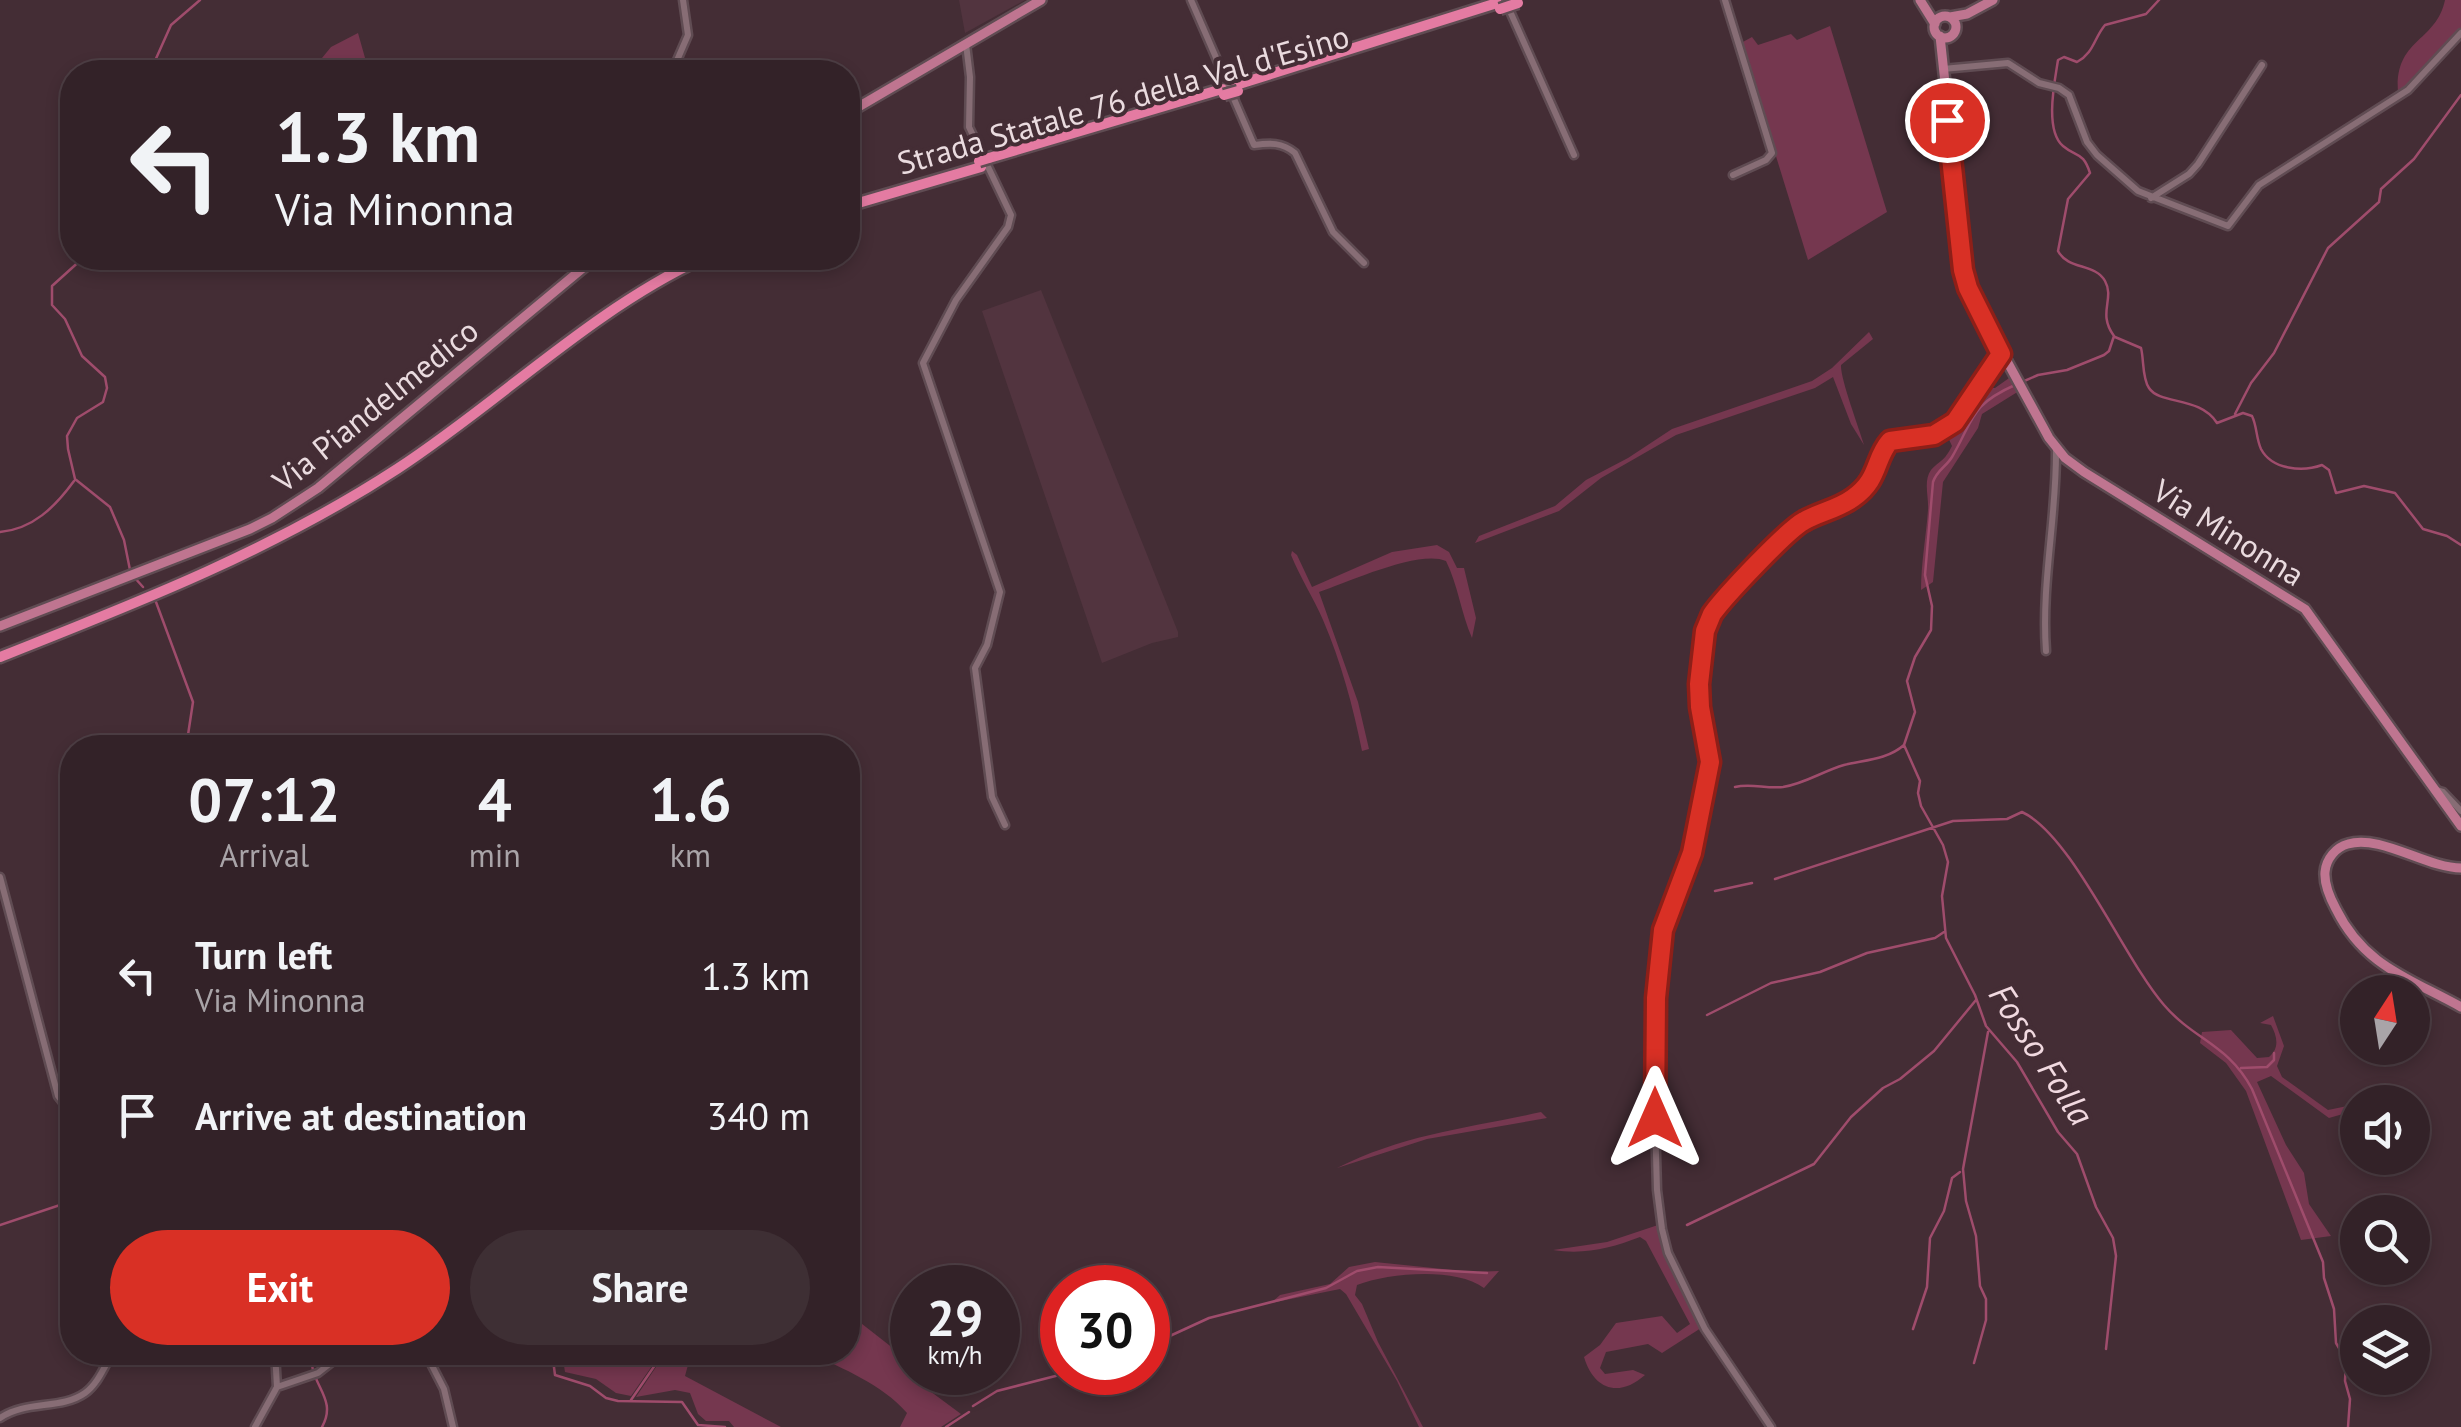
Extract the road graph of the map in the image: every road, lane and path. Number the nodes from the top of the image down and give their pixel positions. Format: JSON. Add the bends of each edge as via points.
{"nodes":[{"id":1,"x":683,"y":0,"type":"edge"},
{"id":2,"x":1042,"y":0,"type":"edge"},
{"id":3,"x":1191,"y":0,"type":"edge"},
{"id":4,"x":1725,"y":0,"type":"edge"},
{"id":5,"x":1920,"y":0,"type":"edge"},
{"id":6,"x":1993,"y":0,"type":"edge"},
{"id":7,"x":1509,"y":2,"type":"edge"},
{"id":8,"x":1967,"y":14,"type":"junction"},
{"id":9,"x":1942,"y":19,"type":"junction"},
{"id":10,"x":1954,"y":32,"type":"junction"},
{"id":11,"x":2461,"y":33,"type":"edge"},
{"id":12,"x":1940,"y":36,"type":"junction"},
{"id":13,"x":966,"y":44,"type":"junction"},
{"id":14,"x":1946,"y":54,"type":"junction"},
{"id":15,"x":677,"y":60,"type":"edge"},
{"id":16,"x":2262,"y":65,"type":"dead end"},
{"id":17,"x":1956,"y":68,"type":"junction"},
{"id":18,"x":1943,"y":69,"type":"junction"},
{"id":19,"x":860,"y":106,"type":"edge"},
{"id":20,"x":1574,"y":155,"type":"dead end"},
{"id":21,"x":1733,"y":175,"type":"dead end"},
{"id":22,"x":2151,"y":198,"type":"junction"},
{"id":23,"x":860,"y":199,"type":"edge"},
{"id":24,"x":1364,"y":264,"type":"dead end"},
{"id":25,"x":580,"y":270,"type":"edge"},
{"id":26,"x":667,"y":270,"type":"edge"},
{"id":27,"x":680,"y":270,"type":"edge"},
{"id":28,"x":2001,"y":354,"type":"junction"},
{"id":29,"x":2056,"y":447,"type":"junction"},
{"id":30,"x":0,"y":626,"type":"edge"},
{"id":31,"x":2046,"y":651,"type":"dead end"},
{"id":32,"x":0,"y":654,"type":"edge"},
{"id":33,"x":2435,"y":789,"type":"junction"},
{"id":34,"x":2461,"y":811,"type":"edge"},
{"id":35,"x":1006,"y":825,"type":"dead end"},
{"id":36,"x":2461,"y":826,"type":"edge"},
{"id":37,"x":2461,"y":868,"type":"edge"},
{"id":38,"x":0,"y":877,"type":"edge"},
{"id":39,"x":2461,"y":1007,"type":"edge"},
{"id":40,"x":60,"y":1099,"type":"edge"},
{"id":41,"x":104,"y":1365,"type":"edge"},
{"id":42,"x":276,"y":1365,"type":"edge"},
{"id":43,"x":329,"y":1365,"type":"edge"},
{"id":44,"x":432,"y":1365,"type":"edge"},
{"id":45,"x":277,"y":1387,"type":"junction"},
{"id":46,"x":0,"y":1418,"type":"edge"},
{"id":47,"x":255,"y":1427,"type":"edge"},
{"id":48,"x":453,"y":1427,"type":"edge"},
{"id":49,"x":1771,"y":1427,"type":"edge"}],
"edges":[{"from":1,"to":15,"type":"street","via":[[688,36]]},
{"from":2,"to":13,"type":"main road"},
{"from":3,"to":24,"type":"street","via":[[1254,146],[1274,143],[1295,153],[1333,232]]},
{"from":4,"to":21,"type":"street","via":[[1772,153]]},
{"from":5,"to":9,"type":"main road"},
{"from":6,"to":8,"type":"main road"},
{"from":7,"to":20,"type":"street"},
{"from":7,"to":23,"type":"highway","name":"Strada Statale 76 della Val d'Esino","bridge":true},
{"from":8,"to":9,"type":"main road"},
{"from":8,"to":10,"type":"main road"},
{"from":9,"to":10,"type":"main road"},
{"from":9,"to":12,"type":"main road","name":"Via Minonna"},
{"from":10,"to":12,"type":"main road"},
{"from":10,"to":14,"type":"main road","name":"Via Minonna"},
{"from":11,"to":22,"type":"street","via":[[2408,90],[2259,185],[2232,224]]},
{"from":12,"to":18,"type":"main road","name":"Via Minonna"},
{"from":13,"to":19,"type":"main road"},
{"from":13,"to":35,"type":"street","via":[[968,127],[1011,215],[923,363],[1000,592],[975,668],[992,798]]},
{"from":14,"to":17,"type":"street"},
{"from":14,"to":18,"type":"main road","name":"Via Minonna"},
{"from":16,"to":22,"type":"street","via":[[2198,164]]},
{"from":17,"to":18,"type":"street"},
{"from":17,"to":22,"type":"street","via":[[2008,63],[2068,96],[2097,155]]},
{"from":18,"to":28,"type":"main road","name":"Via Minonna","via":[[1963,270]]},
{"from":25,"to":30,"type":"main road","name":"Via Piandelmedico","via":[[298,502],[250,529]]},
{"from":26,"to":32,"type":"highway","via":[[614,300],[438,434],[306,517],[174,582]]},
{"from":27,"to":32,"type":"highway","via":[[616,306],[440,440],[322,514],[177,587]]},
{"from":28,"to":29,"type":"main road","name":"Via Minonna"},
{"from":28,"to":49,"type":"street","via":[[1955,422],[1934,435],[1890,441],[1867,486],[1796,526],[1718,606],[1705,631],[1700,707],[1710,762],[1692,853],[1663,930],[1656,998],[1656,1190],[1668,1253],[1705,1329]]},
{"from":29,"to":31,"type":"street"},
{"from":29,"to":33,"type":"main road","name":"Via Minonna","via":[[2084,472],[2304,609]]},
{"from":33,"to":34,"type":"street"},
{"from":33,"to":36,"type":"main road","name":"Via Minonna"},
{"from":37,"to":39,"type":"main road","via":[[2360,842],[2338,849],[2325,871],[2332,901],[2364,951]]},
{"from":38,"to":40,"type":"street"},
{"from":41,"to":46,"type":"street","via":[[85,1393]]},
{"from":42,"to":45,"type":"street"},
{"from":43,"to":45,"type":"street"},
{"from":44,"to":48,"type":"street"},
{"from":45,"to":47,"type":"street"}]}
